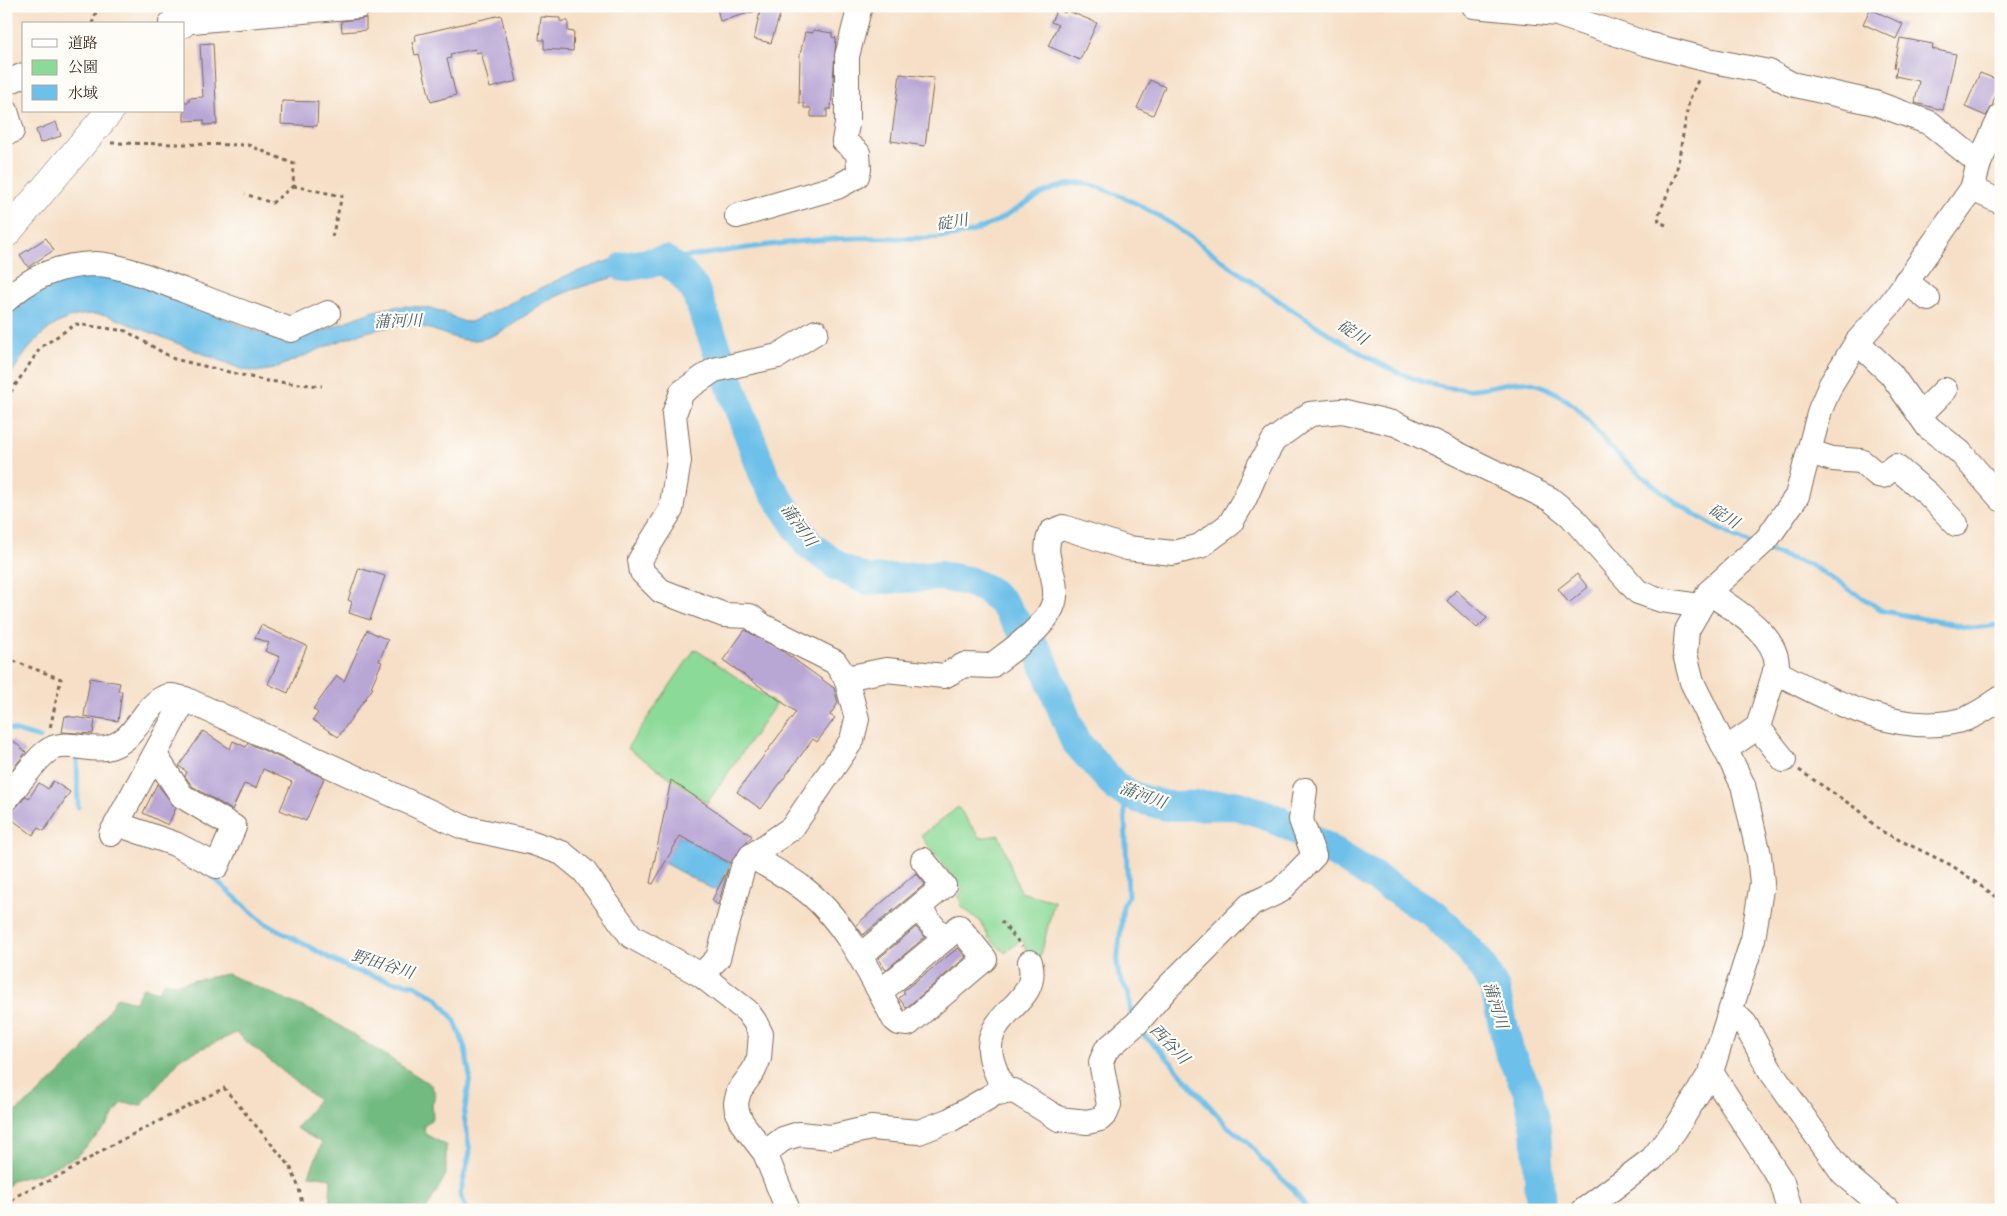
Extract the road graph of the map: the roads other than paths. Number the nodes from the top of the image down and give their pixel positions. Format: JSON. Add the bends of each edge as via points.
{"nodes":[{"id":1,"x":359,"y":6,"type":"edge"},
{"id":2,"x":860,"y":6,"type":"edge"},
{"id":3,"x":1474,"y":6,"type":"edge"},
{"id":4,"x":183,"y":19,"type":"edge"},
{"id":5,"x":22,"y":76,"type":"edge"},
{"id":6,"x":6,"y":83,"type":"edge"},
{"id":7,"x":109,"y":112,"type":"edge"},
{"id":8,"x":2001,"y":116,"type":"edge"},
{"id":9,"x":1907,"y":125,"type":"dead end"},
{"id":10,"x":1976,"y":176,"type":"junction"},
{"id":11,"x":2001,"y":202,"type":"edge"},
{"id":12,"x":737,"y":216,"type":"dead end"},
{"id":13,"x":6,"y":234,"type":"edge"},
{"id":14,"x":1906,"y":281,"type":"junction"},
{"id":15,"x":1928,"y":299,"type":"dead end"},
{"id":16,"x":6,"y":300,"type":"edge"},
{"id":17,"x":328,"y":313,"type":"dead end"},
{"id":18,"x":816,"y":332,"type":"dead end"},
{"id":19,"x":1857,"y":342,"type":"junction"},
{"id":20,"x":1945,"y":390,"type":"dead end"},
{"id":21,"x":1920,"y":415,"type":"junction"},
{"id":22,"x":1810,"y":452,"type":"junction"},
{"id":23,"x":2001,"y":499,"type":"edge"},
{"id":24,"x":1956,"y":524,"type":"dead end"},
{"id":25,"x":1705,"y":599,"type":"junction"},
{"id":26,"x":1776,"y":671,"type":"junction"},
{"id":27,"x":846,"y":678,"type":"junction"},
{"id":28,"x":2001,"y":698,"type":"edge"},
{"id":29,"x":186,"y":699,"type":"junction"},
{"id":30,"x":1758,"y":727,"type":"junction"},
{"id":31,"x":1726,"y":749,"type":"junction"},
{"id":32,"x":155,"y":755,"type":"junction"},
{"id":33,"x":1784,"y":760,"type":"road end"},
{"id":34,"x":1304,"y":790,"type":"dead end"},
{"id":35,"x":6,"y":799,"type":"edge"},
{"id":36,"x":751,"y":856,"type":"junction"},
{"id":37,"x":923,"y":860,"type":"dead end"},
{"id":38,"x":918,"y":908,"type":"junction"},
{"id":39,"x":944,"y":939,"type":"junction"},
{"id":40,"x":861,"y":955,"type":"junction"},
{"id":41,"x":1030,"y":962,"type":"road end"},
{"id":42,"x":701,"y":975,"type":"junction"},
{"id":43,"x":880,"y":992,"type":"junction"},
{"id":44,"x":1731,"y":1010,"type":"junction"},
{"id":45,"x":1711,"y":1072,"type":"junction"},
{"id":46,"x":1004,"y":1091,"type":"junction"},
{"id":47,"x":764,"y":1153,"type":"junction"},
{"id":48,"x":788,"y":1210,"type":"edge"},
{"id":49,"x":1584,"y":1210,"type":"edge"},
{"id":50,"x":1790,"y":1210,"type":"edge"},
{"id":51,"x":1887,"y":1210,"type":"edge"}],
"edges":[{"from":1,"to":4,"type":"street"},
{"from":2,"to":12,"type":"street","via":[[847,56],[844,141],[858,153],[857,176],[837,187]]},
{"from":3,"to":10,"type":"street","via":[[1557,14],[1647,44],[1769,72],[1791,84],[1874,102],[1930,123]]},
{"from":5,"to":6,"type":"street"},
{"from":7,"to":13,"type":"highway"},
{"from":8,"to":10,"type":"street"},
{"from":9,"to":10,"type":"street","via":[[1945,147]]},
{"from":10,"to":11,"type":"street"},
{"from":10,"to":14,"type":"street"},
{"from":14,"to":15,"type":"street"},
{"from":14,"to":19,"type":"street"},
{"from":16,"to":17,"type":"street","via":[[24,285],[47,273],[74,265],[98,264],[142,275],[291,330]]},
{"from":18,"to":27,"type":"street","via":[[778,356],[714,370],[682,392],[674,414],[679,461],[671,510],[640,560],[642,572],[661,591],[724,615],[750,616],[763,626],[835,662]]},
{"from":19,"to":21,"type":"street","via":[[1890,374]]},
{"from":19,"to":22,"type":"street","via":[[1820,410]]},
{"from":20,"to":21,"type":"street"},
{"from":21,"to":23,"type":"street","via":[[1928,427],[1960,452]]},
{"from":22,"to":24,"type":"street","via":[[1832,459],[1861,461],[1883,476],[1895,466],[1930,495]]},
{"from":22,"to":25,"type":"street","via":[[1797,496],[1760,546]]},
{"from":25,"to":26,"type":"street","via":[[1759,632],[1777,656]]},
{"from":25,"to":27,"type":"street","via":[[1661,600],[1638,592],[1571,516],[1550,499],[1396,424],[1342,411],[1310,414],[1274,440],[1230,524],[1200,546],[1173,553],[1127,548],[1063,527],[1052,532],[1046,544],[1055,596],[1050,611],[1038,627],[991,666],[964,665],[944,676],[886,670]]},
{"from":25,"to":31,"type":"street","via":[[1687,630],[1686,654],[1692,682]]},
{"from":26,"to":28,"type":"street","via":[[1817,694],[1893,722],[1944,723],[1968,718]]},
{"from":26,"to":30,"type":"street"},
{"from":27,"to":36,"type":"street","via":[[857,719],[852,740],[792,828]]},
{"from":29,"to":32,"type":"street"},
{"from":29,"to":35,"type":"street","via":[[164,698],[156,703],[132,734],[106,748],[53,748],[44,753]]},
{"from":29,"to":42,"type":"street","via":[[463,827],[530,842],[562,853],[584,871],[631,936]]},
{"from":30,"to":31,"type":"street"},
{"from":30,"to":33,"type":"street"},
{"from":31,"to":44,"type":"street","via":[[1743,785],[1762,883],[1753,939]]},
{"from":32,"to":32,"type":"street","via":[[182,796],[234,827],[217,866],[175,844],[114,829]]},
{"from":34,"to":46,"type":"street","via":[[1301,820],[1314,856],[1280,891],[1250,906],[1168,987],[1136,1025],[1106,1050],[1101,1062],[1109,1106],[1106,1114],[1087,1122],[1058,1119],[1023,1095]]},
{"from":36,"to":40,"type":"street","via":[[801,886]]},
{"from":36,"to":42,"type":"street","via":[[743,867],[718,958]]},
{"from":37,"to":38,"type":"street","via":[[944,886]]},
{"from":38,"to":39,"type":"street"},
{"from":38,"to":40,"type":"street"},
{"from":39,"to":43,"type":"street"},
{"from":39,"to":43,"type":"street","via":[[959,927],[985,959],[908,1024],[894,1019]]},
{"from":40,"to":43,"type":"street"},
{"from":41,"to":46,"type":"street","via":[[1032,982],[1027,992],[1001,1019],[991,1039],[992,1058]]},
{"from":42,"to":47,"type":"street","via":[[747,1011],[760,1034],[759,1058],[739,1091],[736,1103],[742,1123]]},
{"from":44,"to":45,"type":"street"},
{"from":44,"to":51,"type":"street","via":[[1745,1024],[1770,1070],[1842,1173]]},
{"from":45,"to":49,"type":"street","via":[[1675,1130],[1652,1159]]},
{"from":45,"to":50,"type":"street","via":[[1782,1182]]},
{"from":46,"to":47,"type":"street","via":[[950,1120],[919,1132],[871,1128],[831,1137],[799,1134],[783,1139]]},
{"from":47,"to":48,"type":"street"}]}
